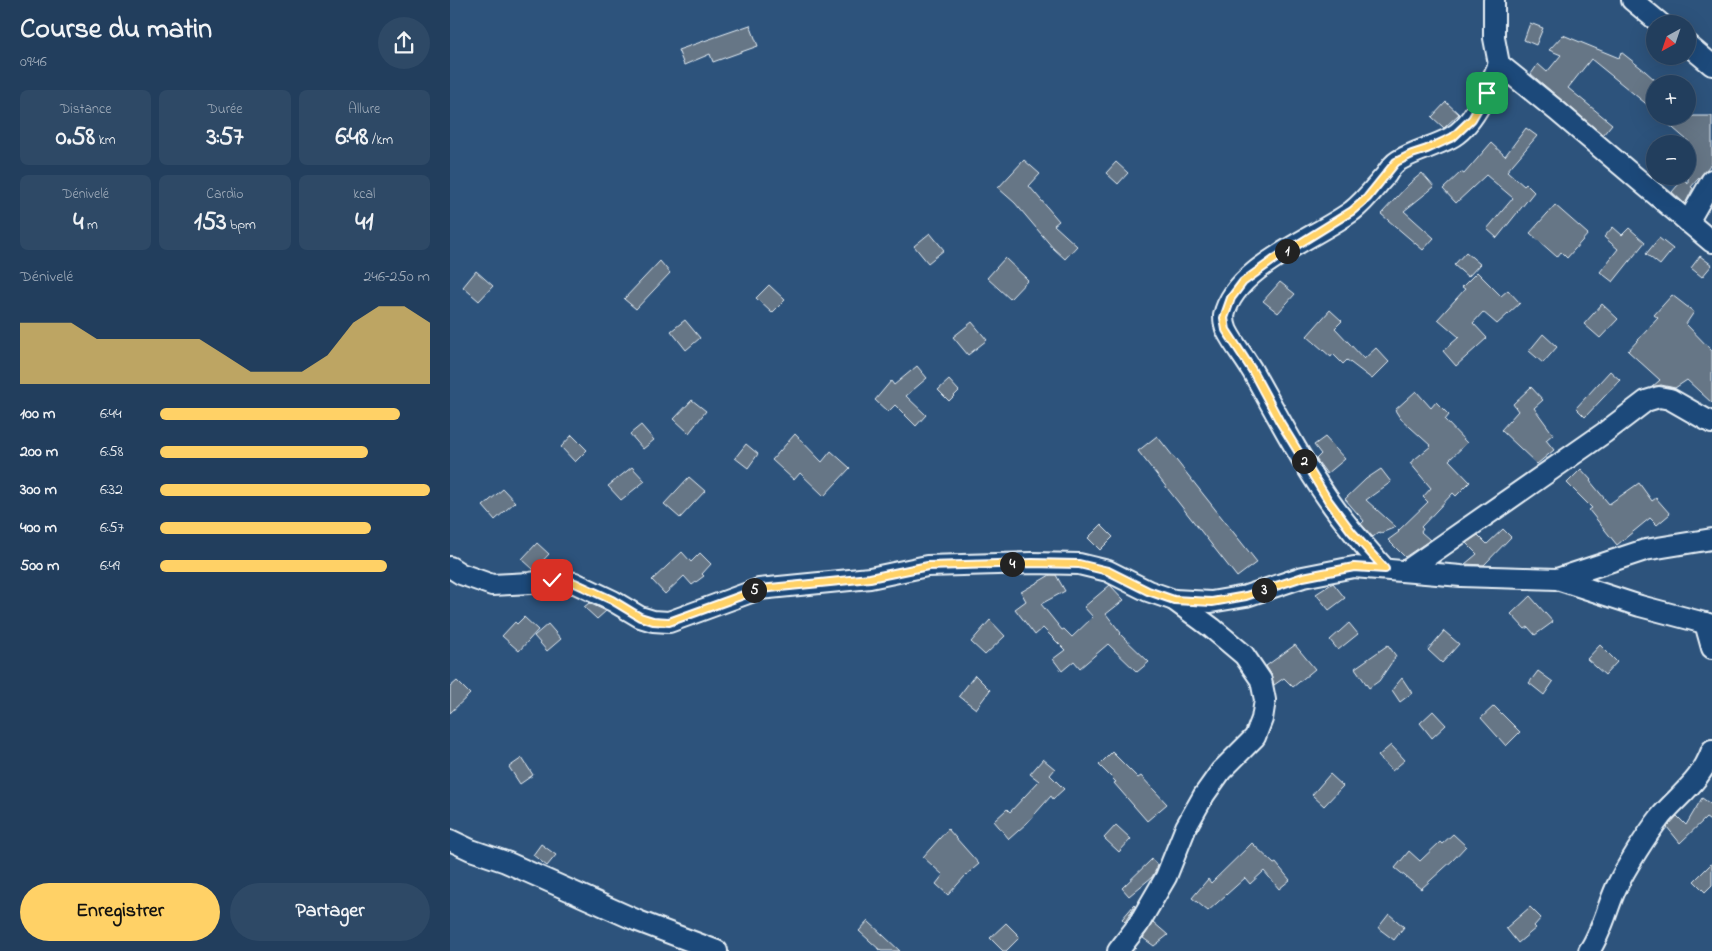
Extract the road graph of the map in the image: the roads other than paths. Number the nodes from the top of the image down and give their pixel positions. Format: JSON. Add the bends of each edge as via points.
{"nodes":[{"id":1,"x":1494,"y":0,"type":"edge"},
{"id":2,"x":1632,"y":0,"type":"edge"},
{"id":3,"x":1650,"y":15,"type":"edge"},
{"id":4,"x":1696,"y":52,"type":"edge"},
{"id":5,"x":1499,"y":64,"type":"junction"},
{"id":6,"x":1712,"y":65,"type":"edge"},
{"id":7,"x":1712,"y":180,"type":"edge"},
{"id":8,"x":1688,"y":222,"type":"junction"},
{"id":9,"x":1712,"y":242,"type":"edge"},
{"id":10,"x":1712,"y":423,"type":"edge"},
{"id":11,"x":1712,"y":539,"type":"edge"},
{"id":12,"x":450,"y":567,"type":"edge"},
{"id":13,"x":1385,"y":569,"type":"junction"},
{"id":14,"x":1406,"y":571,"type":"junction"},
{"id":15,"x":1557,"y":579,"type":"junction"},
{"id":16,"x":1174,"y":600,"type":"junction"},
{"id":17,"x":1709,"y":624,"type":"edge"},
{"id":18,"x":1712,"y":648,"type":"edge"},
{"id":19,"x":1712,"y":750,"type":"edge"},
{"id":20,"x":450,"y":840,"type":"edge"},
{"id":21,"x":717,"y":951,"type":"edge"},
{"id":22,"x":1118,"y":951,"type":"edge"},
{"id":23,"x":1589,"y":951,"type":"edge"}],
"edges":[{"from":1,"to":5,"type":"street"},
{"from":2,"to":3,"type":"street"},
{"from":4,"to":6,"type":"street"},
{"from":5,"to":8,"type":"street"},
{"from":5,"to":13,"type":"street","via":[[1472,119],[1453,137],[1396,162],[1352,211],[1243,282],[1231,298],[1224,318],[1226,330],[1328,500]]},
{"from":7,"to":8,"type":"street"},
{"from":8,"to":9,"type":"street"},
{"from":10,"to":14,"type":"street","via":[[1670,399],[1660,397],[1646,401]]},
{"from":11,"to":15,"type":"street","via":[[1645,550]]},
{"from":12,"to":16,"type":"street","via":[[492,585],[552,580],[575,583],[640,617],[661,622],[669,622],[760,589],[870,578],[928,566],[1079,564],[1108,571]]},
{"from":13,"to":14,"type":"street"},
{"from":13,"to":16,"type":"street","via":[[1354,567],[1212,602]]},
{"from":14,"to":15,"type":"street"},
{"from":15,"to":17,"type":"street"},
{"from":16,"to":22,"type":"street","via":[[1244,655],[1261,680],[1265,700],[1256,737],[1221,771],[1204,795],[1186,827],[1166,877],[1138,925]]},
{"from":17,"to":18,"type":"street"},
{"from":19,"to":23,"type":"street","via":[[1694,783],[1660,818],[1630,864]]},
{"from":20,"to":21,"type":"street","via":[[638,921]]}]}
